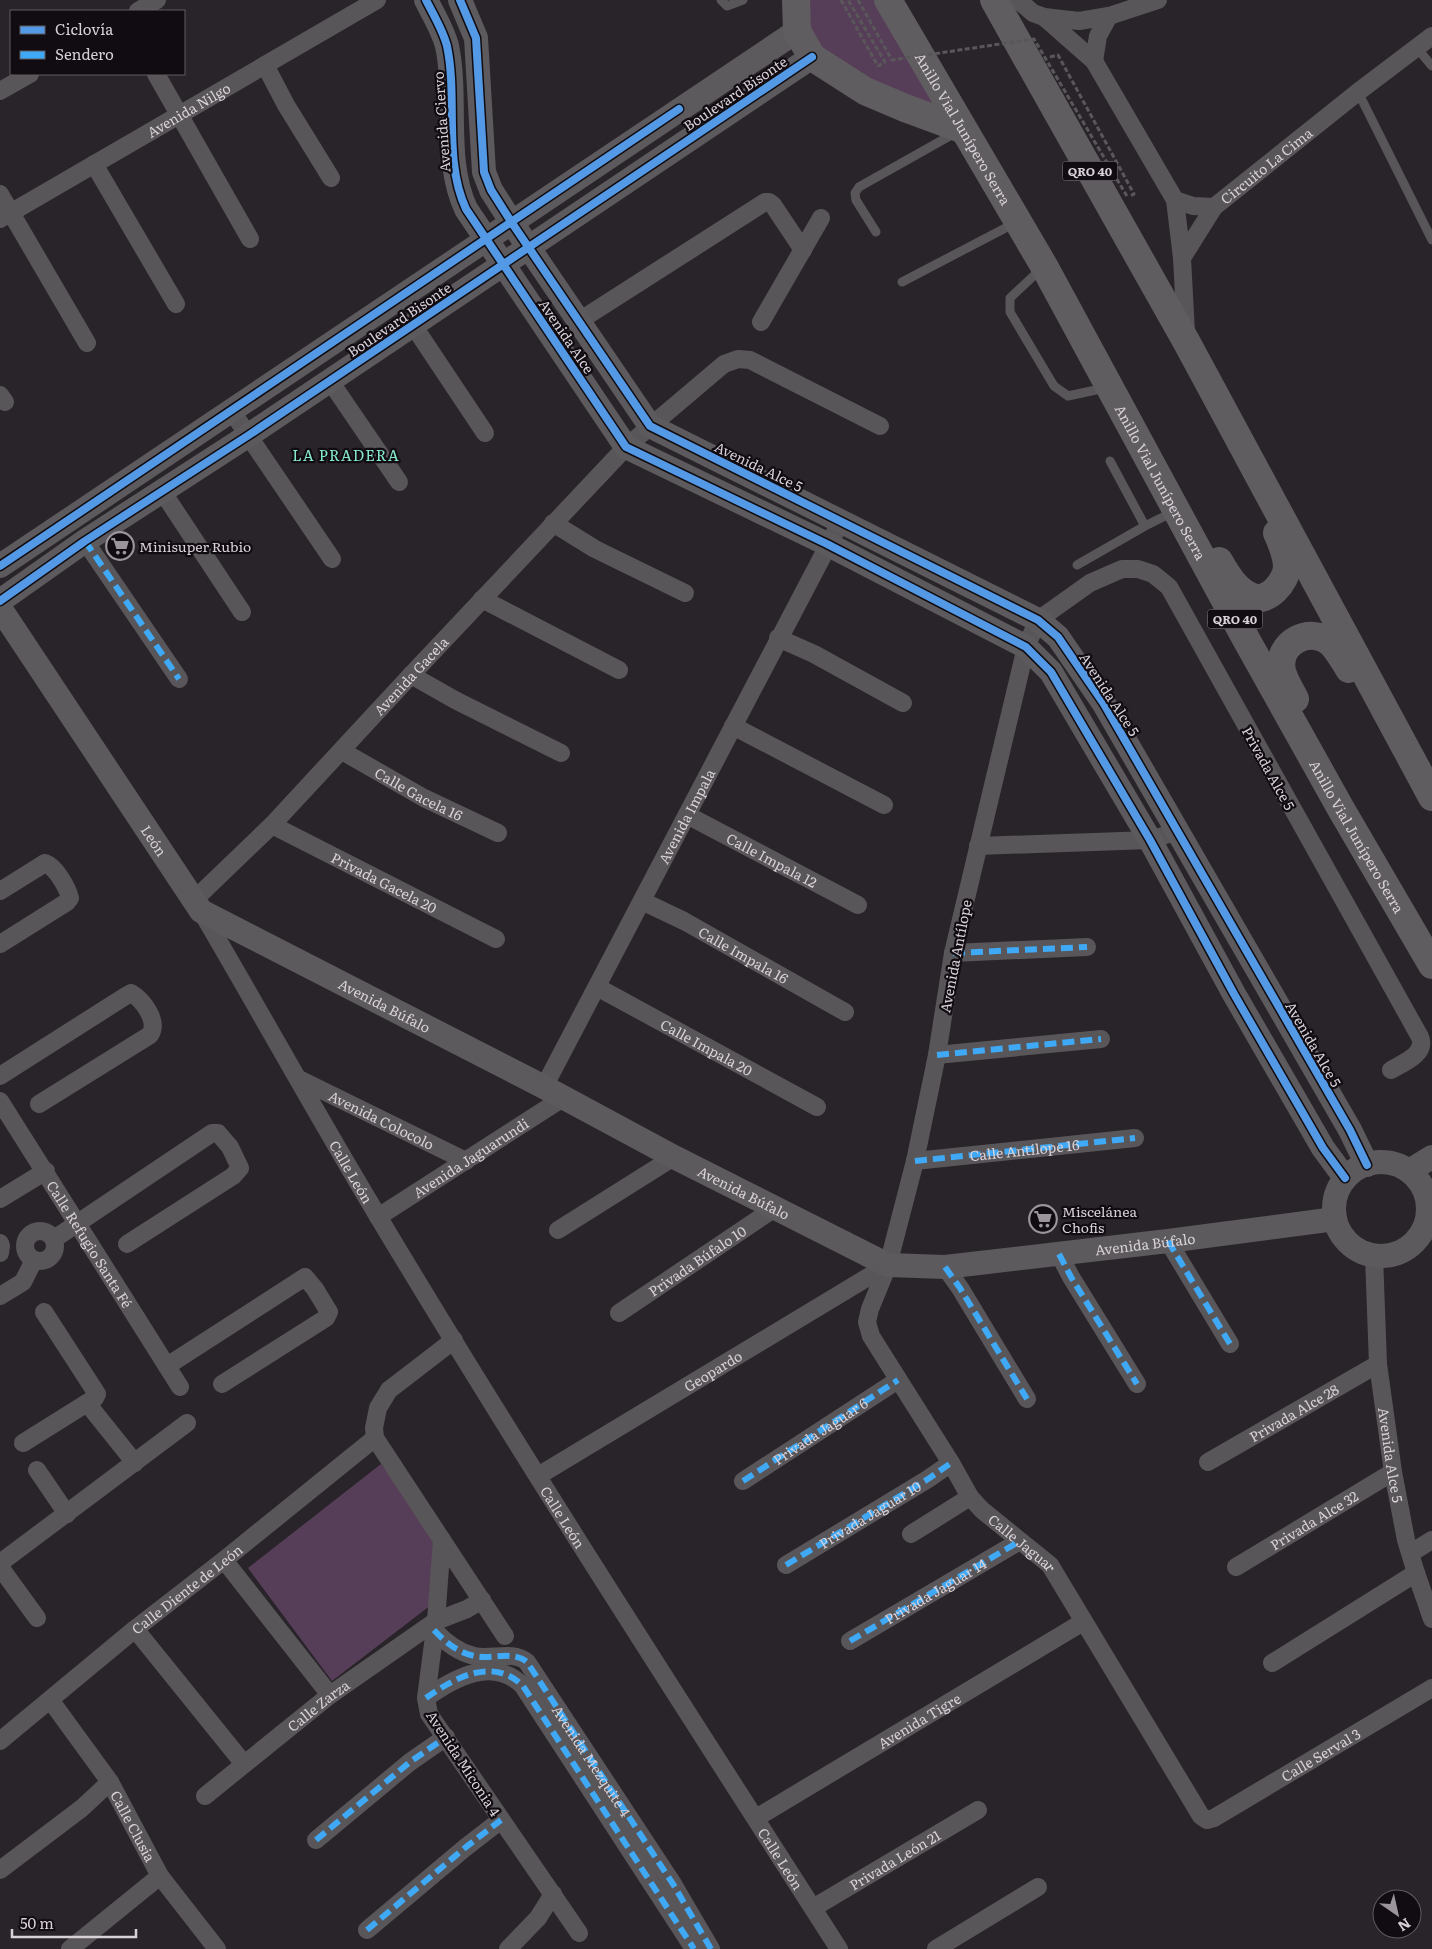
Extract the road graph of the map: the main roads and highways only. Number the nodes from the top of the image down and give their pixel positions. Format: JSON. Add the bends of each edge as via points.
{"nodes":[{"id":1,"x":888,"y":0,"type":"edge"},
{"id":2,"x":994,"y":0,"type":"edge"},
{"id":3,"x":794,"y":10,"type":"edge"},
{"id":4,"x":962,"y":129,"type":"junction"},
{"id":5,"x":1228,"y":420,"type":"junction"},
{"id":6,"x":1132,"y":428,"type":"junction"},
{"id":7,"x":1426,"y":781,"type":"edge"},
{"id":8,"x":1341,"y":809,"type":"junction"},
{"id":9,"x":1432,"y":966,"type":"edge"}],
"edges":[{"from":1,"to":4,"type":"highway","name":"Anillo Vial Junípero Serra","number":"QRO 40"},
{"from":2,"to":5,"type":"highway","number":"QRO 40"},
{"from":3,"to":4,"type":"highway","via":[[812,57],[864,91]]},
{"from":4,"to":6,"type":"highway","name":"Anillo Vial Junípero Serra","number":"QRO 40","via":[[1044,266]]},
{"from":5,"to":6,"type":"highway","via":[[1286,558],[1287,569],[1281,583],[1259,599],[1251,597],[1232,581]]},
{"from":5,"to":7,"type":"highway","number":"QRO 40"},
{"from":6,"to":8,"type":"highway","name":"Anillo Vial Junípero Serra","number":"QRO 40"},
{"from":7,"to":8,"type":"highway","via":[[1331,644],[1310,635],[1296,639],[1286,648],[1282,671],[1321,754]]},
{"from":8,"to":9,"type":"highway","name":"Anillo Vial Junípero Serra","number":"QRO 40"}]}
